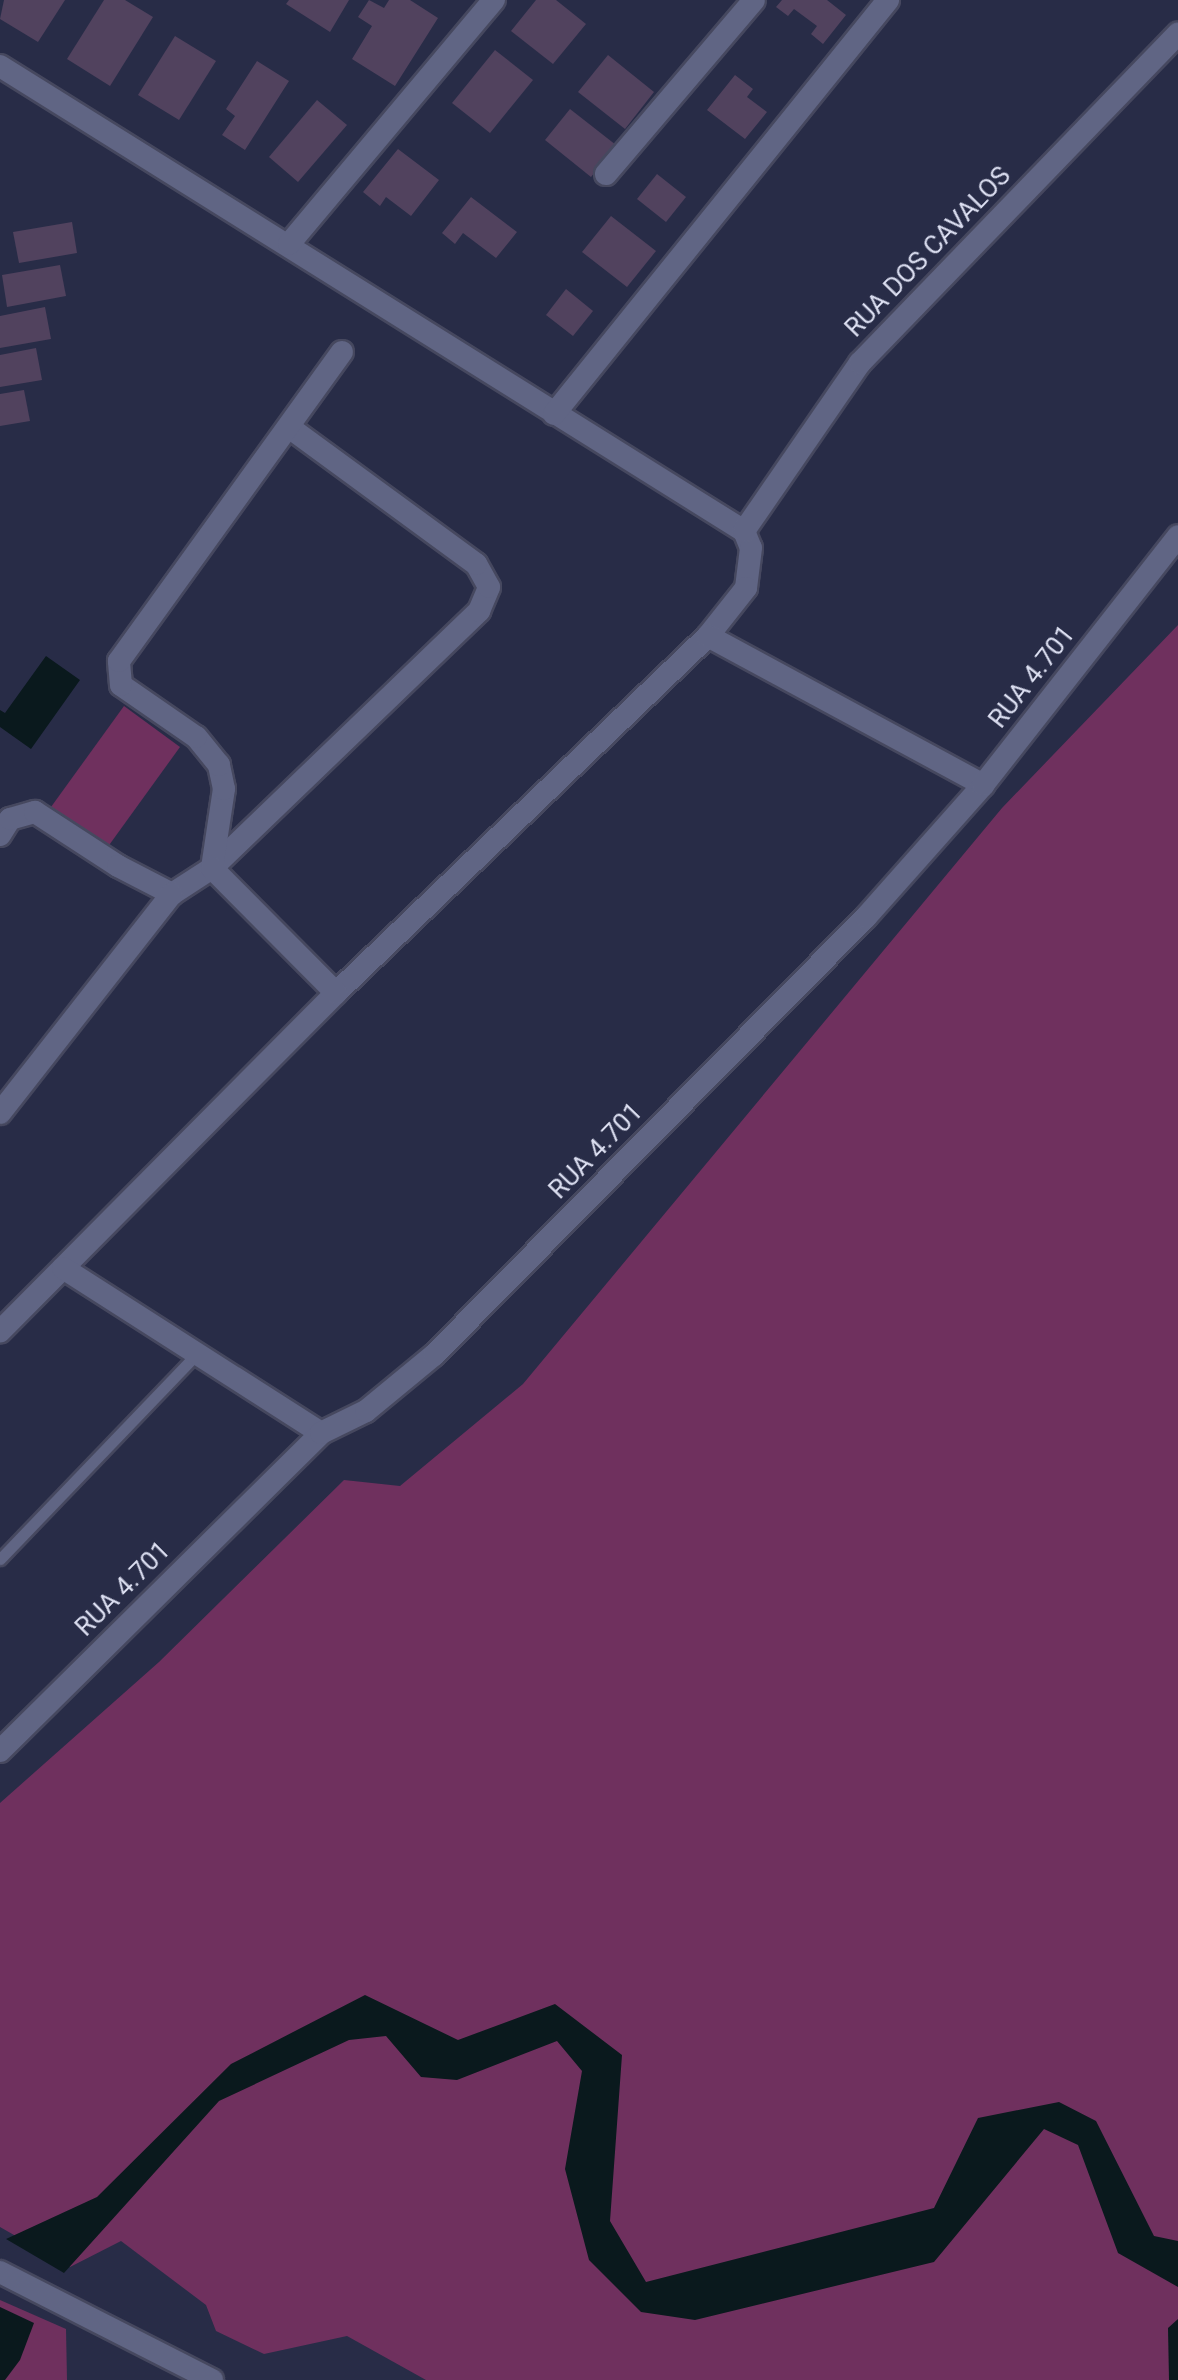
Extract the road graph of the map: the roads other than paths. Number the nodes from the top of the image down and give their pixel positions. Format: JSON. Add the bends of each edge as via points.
{"nodes":[{"id":1,"x":494,"y":0,"type":"edge"},
{"id":2,"x":754,"y":0,"type":"edge"},
{"id":3,"x":888,"y":0,"type":"edge"},
{"id":4,"x":1178,"y":34,"type":"edge"},
{"id":5,"x":0,"y":66,"type":"edge"},
{"id":6,"x":606,"y":174,"type":"dead end"},
{"id":7,"x":289,"y":244,"type":"junction"},
{"id":8,"x":342,"y":352,"type":"dead end"},
{"id":9,"x":554,"y":414,"type":"junction"},
{"id":10,"x":290,"y":428,"type":"junction"},
{"id":11,"x":744,"y":531,"type":"junction"},
{"id":12,"x":1178,"y":536,"type":"edge"},
{"id":13,"x":708,"y":636,"type":"junction"},
{"id":14,"x":983,"y":785,"type":"junction"},
{"id":15,"x":0,"y":835,"type":"edge"},
{"id":16,"x":212,"y":868,"type":"junction"},
{"id":17,"x":172,"y":894,"type":"junction"},
{"id":18,"x":336,"y":993,"type":"junction"},
{"id":19,"x":0,"y":1113,"type":"edge"},
{"id":20,"x":63,"y":1268,"type":"junction"},
{"id":21,"x":0,"y":1331,"type":"edge"},
{"id":22,"x":195,"y":1356,"type":"junction"},
{"id":23,"x":321,"y":1433,"type":"junction"},
{"id":24,"x":0,"y":1559,"type":"edge"},
{"id":25,"x":0,"y":1751,"type":"edge"},
{"id":26,"x":0,"y":2272,"type":"edge"},
{"id":27,"x":212,"y":2380,"type":"edge"}],
"edges":[{"from":1,"to":7,"type":"street"},
{"from":2,"to":6,"type":"street"},
{"from":3,"to":9,"type":"street"},
{"from":4,"to":11,"type":"street","name":"RUA DOS CAVALOS","via":[[860,363]]},
{"from":5,"to":7,"type":"street"},
{"from":7,"to":9,"type":"street"},
{"from":8,"to":10,"type":"street"},
{"from":9,"to":11,"type":"street"},
{"from":10,"to":16,"type":"street","via":[[119,661],[121,685],[196,737],[219,765],[224,789]]},
{"from":10,"to":16,"type":"street","via":[[476,564],[489,587],[479,611],[430,663]]},
{"from":11,"to":13,"type":"street","via":[[751,548],[746,588]]},
{"from":12,"to":14,"type":"street","name":"RUA 4.701"},
{"from":13,"to":14,"type":"street"},
{"from":13,"to":18,"type":"street"},
{"from":14,"to":23,"type":"street","name":"RUA 4.701","via":[[866,917],[516,1275],[398,1389]]},
{"from":15,"to":17,"type":"street","via":[[10,819],[35,812]]},
{"from":16,"to":17,"type":"street"},
{"from":16,"to":18,"type":"street"},
{"from":17,"to":19,"type":"street"},
{"from":18,"to":20,"type":"street"},
{"from":20,"to":21,"type":"street"},
{"from":20,"to":22,"type":"street"},
{"from":22,"to":23,"type":"street"},
{"from":22,"to":24,"type":"lane"},
{"from":23,"to":25,"type":"street","name":"RUA 4.701"},
{"from":26,"to":27,"type":"street"}]}
